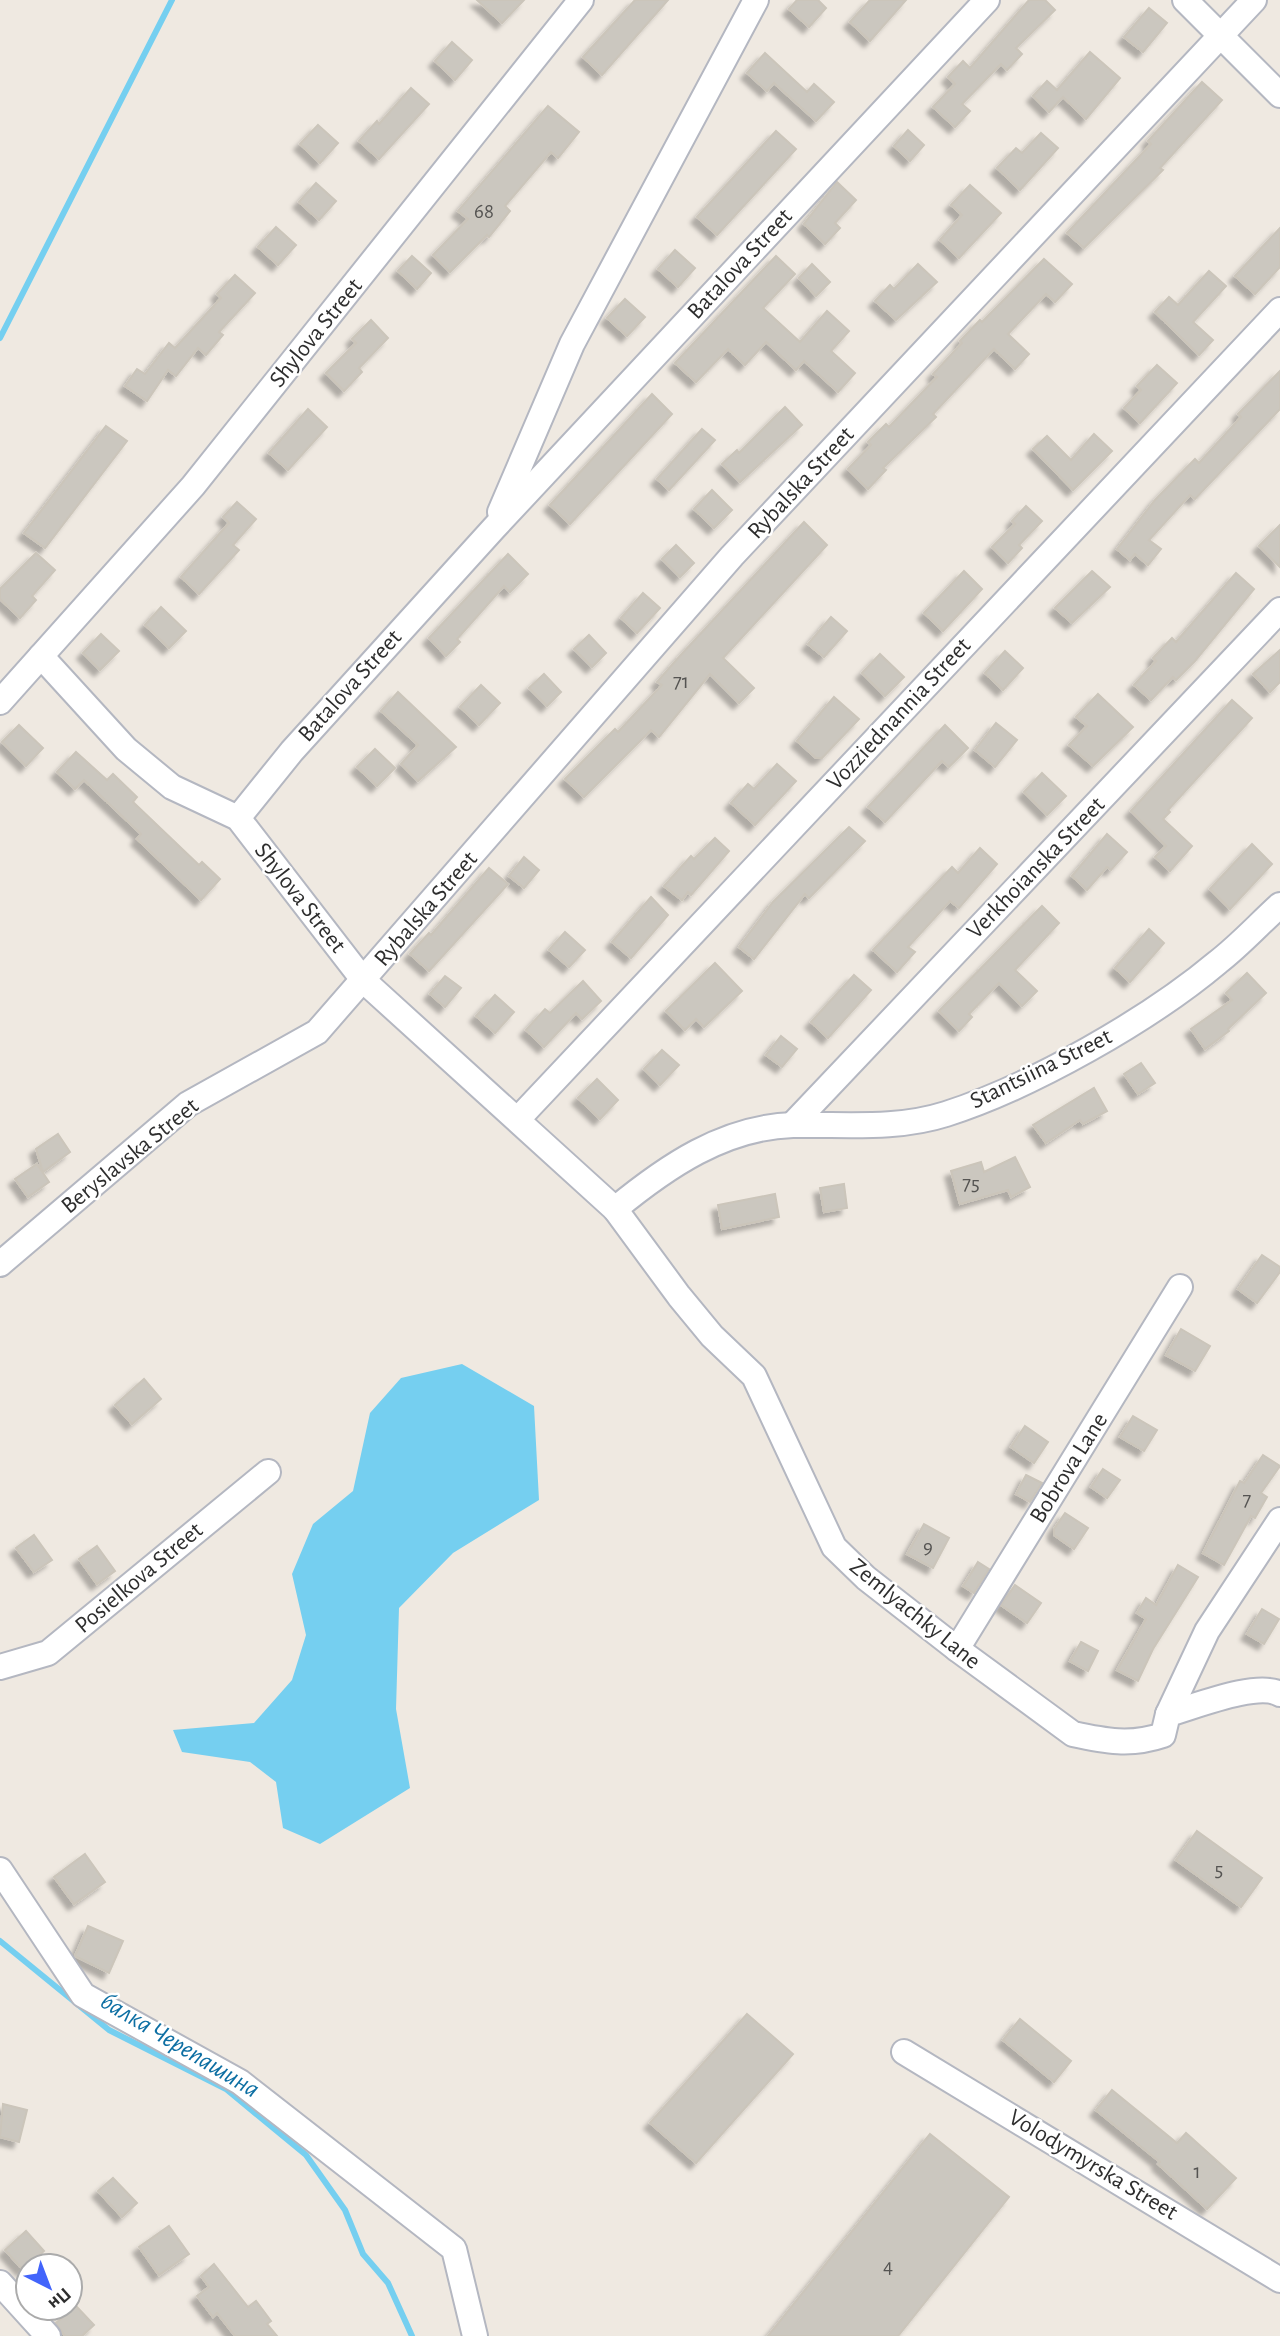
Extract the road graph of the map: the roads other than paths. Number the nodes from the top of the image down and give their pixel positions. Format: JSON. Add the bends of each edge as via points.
{"nodes":[{"id":1,"x":580,"y":0,"type":"edge"},
{"id":2,"x":757,"y":0,"type":"edge"},
{"id":3,"x":987,"y":0,"type":"edge"},
{"id":4,"x":1185,"y":0,"type":"edge"},
{"id":5,"x":1254,"y":0,"type":"edge"},
{"id":6,"x":1221,"y":35,"type":"junction"},
{"id":7,"x":1280,"y":95,"type":"edge"},
{"id":8,"x":1280,"y":310,"type":"edge"},
{"id":9,"x":494,"y":528,"type":"junction"},
{"id":10,"x":1280,"y":610,"type":"edge"},
{"id":11,"x":41,"y":656,"type":"junction"},
{"id":12,"x":0,"y":702,"type":"edge"},
{"id":13,"x":238,"y":818,"type":"junction"},
{"id":14,"x":1280,"y":905,"type":"edge"},
{"id":15,"x":364,"y":981,"type":"junction"},
{"id":16,"x":518,"y":1119,"type":"junction"},
{"id":17,"x":792,"y":1125,"type":"junction"},
{"id":18,"x":615,"y":1209,"type":"junction"},
{"id":19,"x":0,"y":1264,"type":"edge"},
{"id":20,"x":1180,"y":1287,"type":"dead end"},
{"id":21,"x":268,"y":1472,"type":"dead end"},
{"id":22,"x":1280,"y":1520,"type":"edge"},
{"id":23,"x":957,"y":1649,"type":"junction"},
{"id":24,"x":0,"y":1667,"type":"edge"},
{"id":25,"x":1280,"y":1694,"type":"edge"},
{"id":26,"x":1168,"y":1714,"type":"junction"},
{"id":27,"x":0,"y":1870,"type":"edge"},
{"id":28,"x":904,"y":2052,"type":"dead end"},
{"id":29,"x":1280,"y":2280,"type":"edge"},
{"id":30,"x":0,"y":2283,"type":"edge"},
{"id":31,"x":48,"y":2336,"type":"edge"},
{"id":32,"x":475,"y":2336,"type":"edge"}],
"edges":[{"from":1,"to":11,"type":"street","name":"Shylova Street","via":[[193,486]]},
{"from":2,"to":9,"type":"street","name":"Batalova Street","via":[[572,344]]},
{"from":3,"to":9,"type":"street","name":"Batalova Street"},
{"from":4,"to":6,"type":"street"},
{"from":5,"to":6,"type":"street","name":"Rybalska Street"},
{"from":6,"to":7,"type":"street"},
{"from":6,"to":15,"type":"street","name":"Rybalska Street","via":[[732,556]]},
{"from":8,"to":16,"type":"street","name":"Vozziednannia Street"},
{"from":9,"to":13,"type":"street","name":"Batalova Street","via":[[292,751]]},
{"from":10,"to":17,"type":"street","name":"Verkhoianska Street"},
{"from":11,"to":12,"type":"street","name":"Shylova Street"},
{"from":11,"to":13,"type":"street","name":"Shylova Street","via":[[126,749],[172,787]]},
{"from":13,"to":15,"type":"street","name":"Shylova Street"},
{"from":14,"to":17,"type":"street","name":"Stantsiina Street","via":[[1218,962],[1147,1014],[1029,1080],[945,1115],[868,1127]]},
{"from":15,"to":16,"type":"street","name":"Shylova Street"},
{"from":15,"to":19,"type":"street","name":"Beryslavska Street","via":[[317,1032],[188,1104]]},
{"from":16,"to":18,"type":"street","name":"Shylova Street"},
{"from":17,"to":18,"type":"street","name":"Stantsiina Street","via":[[753,1130],[712,1144],[658,1173]]},
{"from":18,"to":23,"type":"street","name":"Zemlyachky Lane","via":[[678,1296],[754,1377],[834,1547]]},
{"from":20,"to":23,"type":"street","name":"Bobrova Lane"},
{"from":21,"to":24,"type":"street","name":"Posielkova Street","via":[[48,1653]]},
{"from":22,"to":26,"type":"street","via":[[1207,1631]]},
{"from":23,"to":26,"type":"street","name":"Zemlyachky Lane","via":[[1073,1734],[1142,1743],[1163,1735]]},
{"from":25,"to":26,"type":"street","via":[[1272,1689],[1251,1691]]},
{"from":27,"to":32,"type":"street","via":[[83,1995],[240,2082],[454,2249]]},
{"from":28,"to":29,"type":"street","name":"Volodymyrska Street"},
{"from":30,"to":31,"type":"street"}]}
